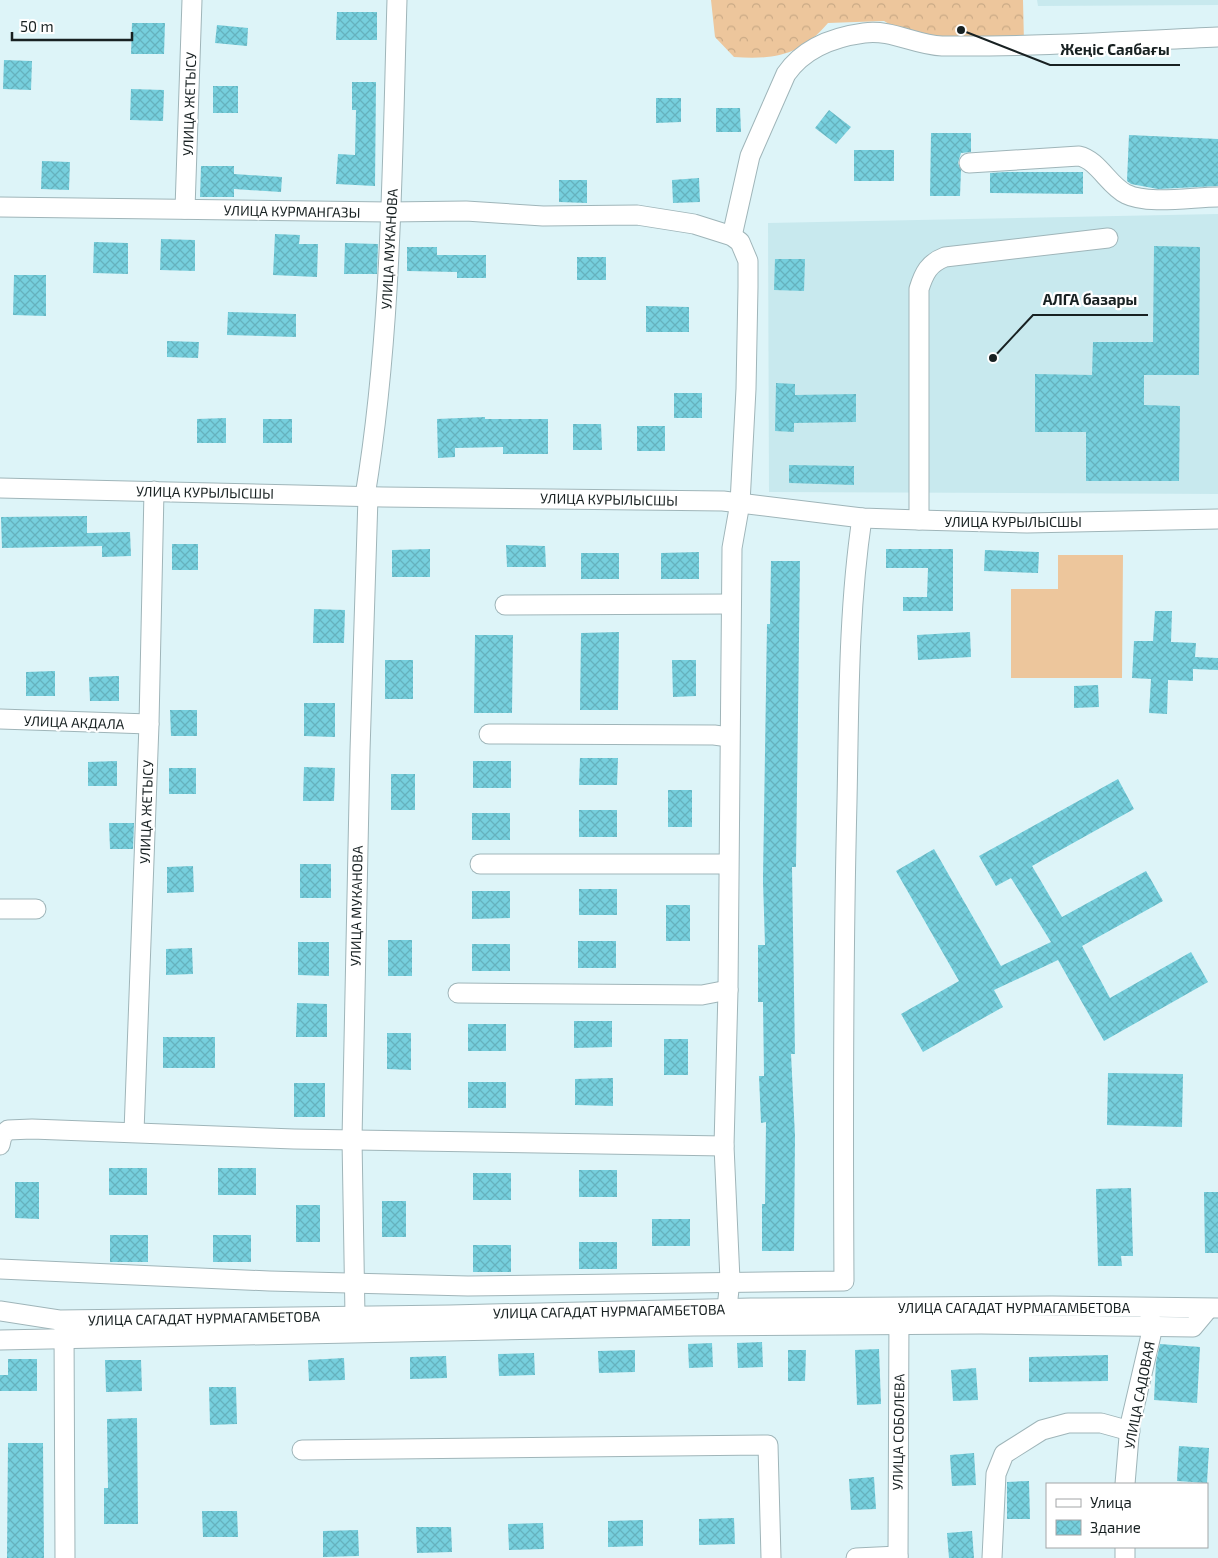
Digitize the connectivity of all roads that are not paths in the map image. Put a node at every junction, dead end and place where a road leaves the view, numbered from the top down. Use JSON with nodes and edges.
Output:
{"nodes":[{"id":1,"x":192,"y":0,"type":"edge"},
{"id":2,"x":397,"y":0,"type":"edge"},
{"id":3,"x":1218,"y":37,"type":"edge"},
{"id":4,"x":969,"y":162,"type":"dead end"},
{"id":5,"x":1218,"y":196,"type":"edge"},
{"id":6,"x":0,"y":207,"type":"edge"},
{"id":7,"x":185,"y":209,"type":"junction"},
{"id":8,"x":389,"y":212,"type":"junction"},
{"id":9,"x":732,"y":236,"type":"junction"},
{"id":10,"x":1108,"y":238,"type":"dead end"},
{"id":11,"x":0,"y":488,"type":"edge"},
{"id":12,"x":154,"y":491,"type":"junction"},
{"id":13,"x":367,"y":496,"type":"junction"},
{"id":14,"x":740,"y":503,"type":"junction"},
{"id":15,"x":862,"y":518,"type":"junction"},
{"id":16,"x":1218,"y":519,"type":"edge"},
{"id":17,"x":919,"y":520,"type":"junction"},
{"id":18,"x":731,"y":604,"type":"junction"},
{"id":19,"x":505,"y":605,"type":"dead end"},
{"id":20,"x":0,"y":719,"type":"edge"},
{"id":21,"x":149,"y":724,"type":"junction"},
{"id":22,"x":489,"y":734,"type":"dead end"},
{"id":23,"x":729,"y":737,"type":"junction"},
{"id":24,"x":480,"y":864,"type":"dead end"},
{"id":25,"x":728,"y":864,"type":"junction"},
{"id":26,"x":0,"y":909,"type":"edge"},
{"id":27,"x":36,"y":909,"type":"dead end"},
{"id":28,"x":728,"y":990,"type":"junction"},
{"id":29,"x":458,"y":994,"type":"dead end"},
{"id":30,"x":134,"y":1132,"type":"junction"},
{"id":31,"x":352,"y":1139,"type":"junction"},
{"id":32,"x":0,"y":1145,"type":"edge"},
{"id":33,"x":724,"y":1146,"type":"junction"},
{"id":34,"x":0,"y":1270,"type":"edge"},
{"id":35,"x":730,"y":1280,"type":"junction"},
{"id":36,"x":354,"y":1282,"type":"junction"},
{"id":37,"x":1150,"y":1306,"type":"junction"},
{"id":38,"x":726,"y":1308,"type":"junction"},
{"id":39,"x":1213,"y":1309,"type":"edge"},
{"id":40,"x":0,"y":1311,"type":"edge"},
{"id":41,"x":355,"y":1316,"type":"junction"},
{"id":42,"x":899,"y":1316,"type":"junction"},
{"id":43,"x":64,"y":1320,"type":"junction"},
{"id":44,"x":1150,"y":1326,"type":"junction"},
{"id":45,"x":64,"y":1339,"type":"junction"},
{"id":46,"x":0,"y":1340,"type":"edge"},
{"id":47,"x":1130,"y":1431,"type":"junction"},
{"id":48,"x":302,"y":1450,"type":"dead end"},
{"id":49,"x":1125,"y":1483,"type":"edge"},
{"id":50,"x":898,"y":1557,"type":"edge"},
{"id":51,"x":66,"y":1558,"type":"edge"},
{"id":52,"x":771,"y":1558,"type":"edge"},
{"id":53,"x":856,"y":1558,"type":"edge"},
{"id":54,"x":992,"y":1558,"type":"edge"}],
"edges":[{"from":1,"to":7,"type":"street","name":"УЛИЦА ЖЕТЫСУ"},
{"from":2,"to":8,"type":"street","name":"УЛИЦА МУКАНОВА"},
{"from":3,"to":9,"type":"street"},
{"from":4,"to":5,"type":"street"},
{"from":6,"to":7,"type":"street","name":"УЛИЦА КУРМАНГАЗЫ"},
{"from":7,"to":8,"type":"street","name":"УЛИЦА КУРМАНГАЗЫ"},
{"from":8,"to":9,"type":"street","name":"УЛИЦА КУРМАНГАЗЫ"},
{"from":8,"to":13,"type":"street","name":"УЛИЦА МУКАНОВА"},
{"from":9,"to":14,"type":"street"},
{"from":10,"to":17,"type":"street"},
{"from":11,"to":12,"type":"street","name":"УЛИЦА КУРЫЛЫСШЫ"},
{"from":12,"to":13,"type":"street","name":"УЛИЦА КУРЫЛЫСШЫ"},
{"from":12,"to":21,"type":"street","name":"УЛИЦА ЖЕТЫСУ"},
{"from":13,"to":14,"type":"street","name":"УЛИЦА КУРЫЛЫСШЫ"},
{"from":13,"to":31,"type":"street","name":"УЛИЦА МУКАНОВА"},
{"from":14,"to":15,"type":"street","name":"УЛИЦА КУРЫЛЫСШЫ"},
{"from":14,"to":18,"type":"street"},
{"from":15,"to":17,"type":"street","name":"УЛИЦА КУРЫЛЫСШЫ"},
{"from":15,"to":35,"type":"street"},
{"from":16,"to":17,"type":"street","name":"УЛИЦА КУРЫЛЫСШЫ"},
{"from":18,"to":19,"type":"street"},
{"from":18,"to":23,"type":"street"},
{"from":20,"to":21,"type":"street","name":"УЛИЦА АКДАЛА"},
{"from":21,"to":30,"type":"street","name":"УЛИЦА ЖЕТЫСУ"},
{"from":22,"to":23,"type":"street"},
{"from":23,"to":25,"type":"street"},
{"from":24,"to":25,"type":"street"},
{"from":25,"to":28,"type":"street"},
{"from":26,"to":27,"type":"street"},
{"from":28,"to":29,"type":"street"},
{"from":28,"to":33,"type":"street"},
{"from":30,"to":31,"type":"street"},
{"from":30,"to":32,"type":"street"},
{"from":31,"to":33,"type":"street"},
{"from":31,"to":36,"type":"street","name":"УЛИЦА МУКАНОВА"},
{"from":33,"to":35,"type":"street"},
{"from":34,"to":36,"type":"street"},
{"from":35,"to":36,"type":"street"},
{"from":35,"to":38,"type":"street"},
{"from":36,"to":41,"type":"street","name":"УЛИЦА МУКАНОВА"},
{"from":37,"to":39,"type":"street","name":"УЛИЦА САГАДАТ НУРМАГАМБЕТОВА"},
{"from":37,"to":42,"type":"street","name":"УЛИЦА САГАДАТ НУРМАГАМБЕТОВА"},
{"from":37,"to":44,"type":"street","name":"УЛИЦА САДОВАЯ"},
{"from":38,"to":41,"type":"street","name":"УЛИЦА САГАДАТ НУРМАГАМБЕТОВА"},
{"from":38,"to":42,"type":"street","name":"УЛИЦА САГАДАТ НУРМАГАМБЕТОВА"},
{"from":39,"to":44,"type":"street"},
{"from":40,"to":43,"type":"street","name":"УЛИЦА САГАДАТ НУРМАГАМБЕТОВА"},
{"from":41,"to":43,"type":"street","name":"УЛИЦА САГАДАТ НУРМАГАМБЕТОВА"},
{"from":42,"to":44,"type":"street"},
{"from":42,"to":45,"type":"street"},
{"from":42,"to":50,"type":"street","name":"УЛИЦА СОБОЛЕВА"},
{"from":43,"to":45,"type":"street"},
{"from":44,"to":47,"type":"street","name":"УЛИЦА САДОВАЯ"},
{"from":45,"to":46,"type":"street"},
{"from":45,"to":51,"type":"street"},
{"from":47,"to":49,"type":"street","name":"УЛИЦА САДОВАЯ"},
{"from":47,"to":54,"type":"street"},
{"from":48,"to":52,"type":"street"},
{"from":50,"to":53,"type":"street"}]}
